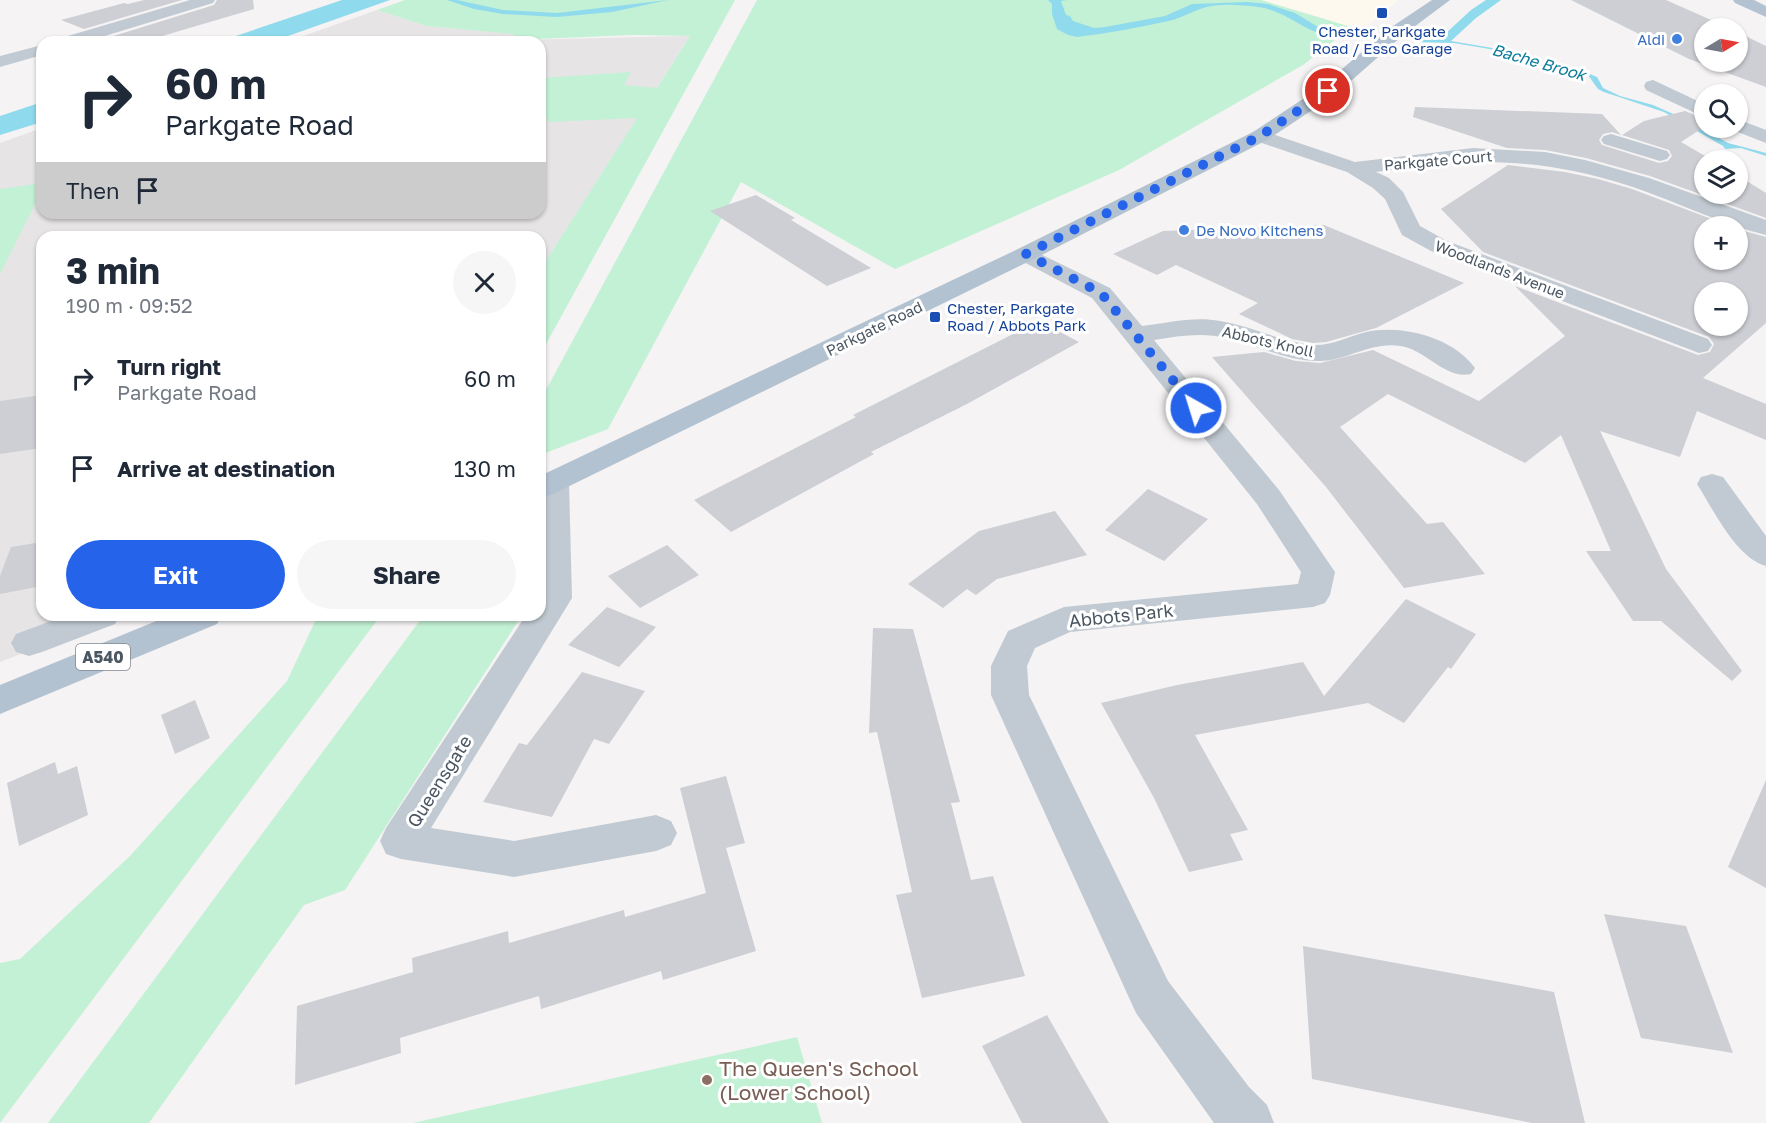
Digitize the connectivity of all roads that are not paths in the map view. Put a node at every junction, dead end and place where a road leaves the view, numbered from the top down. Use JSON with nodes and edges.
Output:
{"nodes":[{"id":1,"x":207,"y":0,"type":"edge"},
{"id":2,"x":1442,"y":0,"type":"edge"},
{"id":3,"x":1741,"y":0,"type":"edge"},
{"id":4,"x":1766,"y":12,"type":"edge"},
{"id":5,"x":87,"y":36,"type":"edge"},
{"id":6,"x":36,"y":52,"type":"edge"},
{"id":7,"x":0,"y":62,"type":"edge"},
{"id":8,"x":1653,"y":86,"type":"dead end"},
{"id":9,"x":1694,"y":106,"type":"edge"},
{"id":10,"x":1748,"y":130,"type":"edge"},
{"id":11,"x":1260,"y":136,"type":"junction"},
{"id":12,"x":1766,"y":137,"type":"edge"},
{"id":13,"x":1611,"y":140,"type":"dead end"},
{"id":14,"x":1638,"y":148,"type":"junction"},
{"id":15,"x":1660,"y":155,"type":"dead end"},
{"id":16,"x":1354,"y":168,"type":"junction"},
{"id":17,"x":1593,"y":170,"type":"junction"},
{"id":18,"x":1750,"y":226,"type":"edge"},
{"id":19,"x":1026,"y":254,"type":"junction"},
{"id":20,"x":1136,"y":335,"type":"junction"},
{"id":21,"x":1699,"y":345,"type":"dead end"},
{"id":22,"x":1461,"y":368,"type":"dead end"},
{"id":23,"x":1712,"y":484,"type":"dead end"},
{"id":24,"x":547,"y":486,"type":"edge"},
{"id":25,"x":1766,"y":555,"type":"edge"},
{"id":26,"x":546,"y":612,"type":"edge"},
{"id":27,"x":87,"y":621,"type":"edge"},
{"id":28,"x":191,"y":621,"type":"edge"},
{"id":29,"x":540,"y":621,"type":"edge"},
{"id":30,"x":29,"y":643,"type":"dead end"},
{"id":31,"x":0,"y":700,"type":"edge"},
{"id":32,"x":656,"y":833,"type":"dead end"},
{"id":33,"x":1249,"y":1123,"type":"edge"}],
"edges":[{"from":1,"to":5,"type":"street"},
{"from":2,"to":11,"type":"main road","name":"Parkgate Road"},
{"from":3,"to":4,"type":"main road"},
{"from":6,"to":7,"type":"street"},
{"from":8,"to":9,"type":"street"},
{"from":10,"to":12,"type":"street"},
{"from":11,"to":16,"type":"street","name":"Woodlands Avenue"},
{"from":11,"to":19,"type":"main road","name":"Parkgate Road"},
{"from":13,"to":14,"type":"street"},
{"from":14,"to":15,"type":"street"},
{"from":14,"to":17,"type":"street"},
{"from":16,"to":17,"type":"street","name":"Parkgate Court"},
{"from":16,"to":21,"type":"street","name":"Woodlands Avenue"},
{"from":17,"to":18,"type":"street","name":"Parkgate Court"},
{"from":19,"to":20,"type":"street","name":"Abbots Park"},
{"from":19,"to":24,"type":"main road","name":"Parkgate Road"},
{"from":20,"to":22,"type":"street","name":"Abbots Knoll"},
{"from":20,"to":33,"type":"street","name":"Abbots Park"},
{"from":23,"to":25,"type":"street"},
{"from":24,"to":26,"type":"street","name":"Queensgate"},
{"from":27,"to":30,"type":"street"},
{"from":28,"to":31,"type":"main road","number":"A540"},
{"from":29,"to":32,"type":"street","name":"Queensgate"}]}
